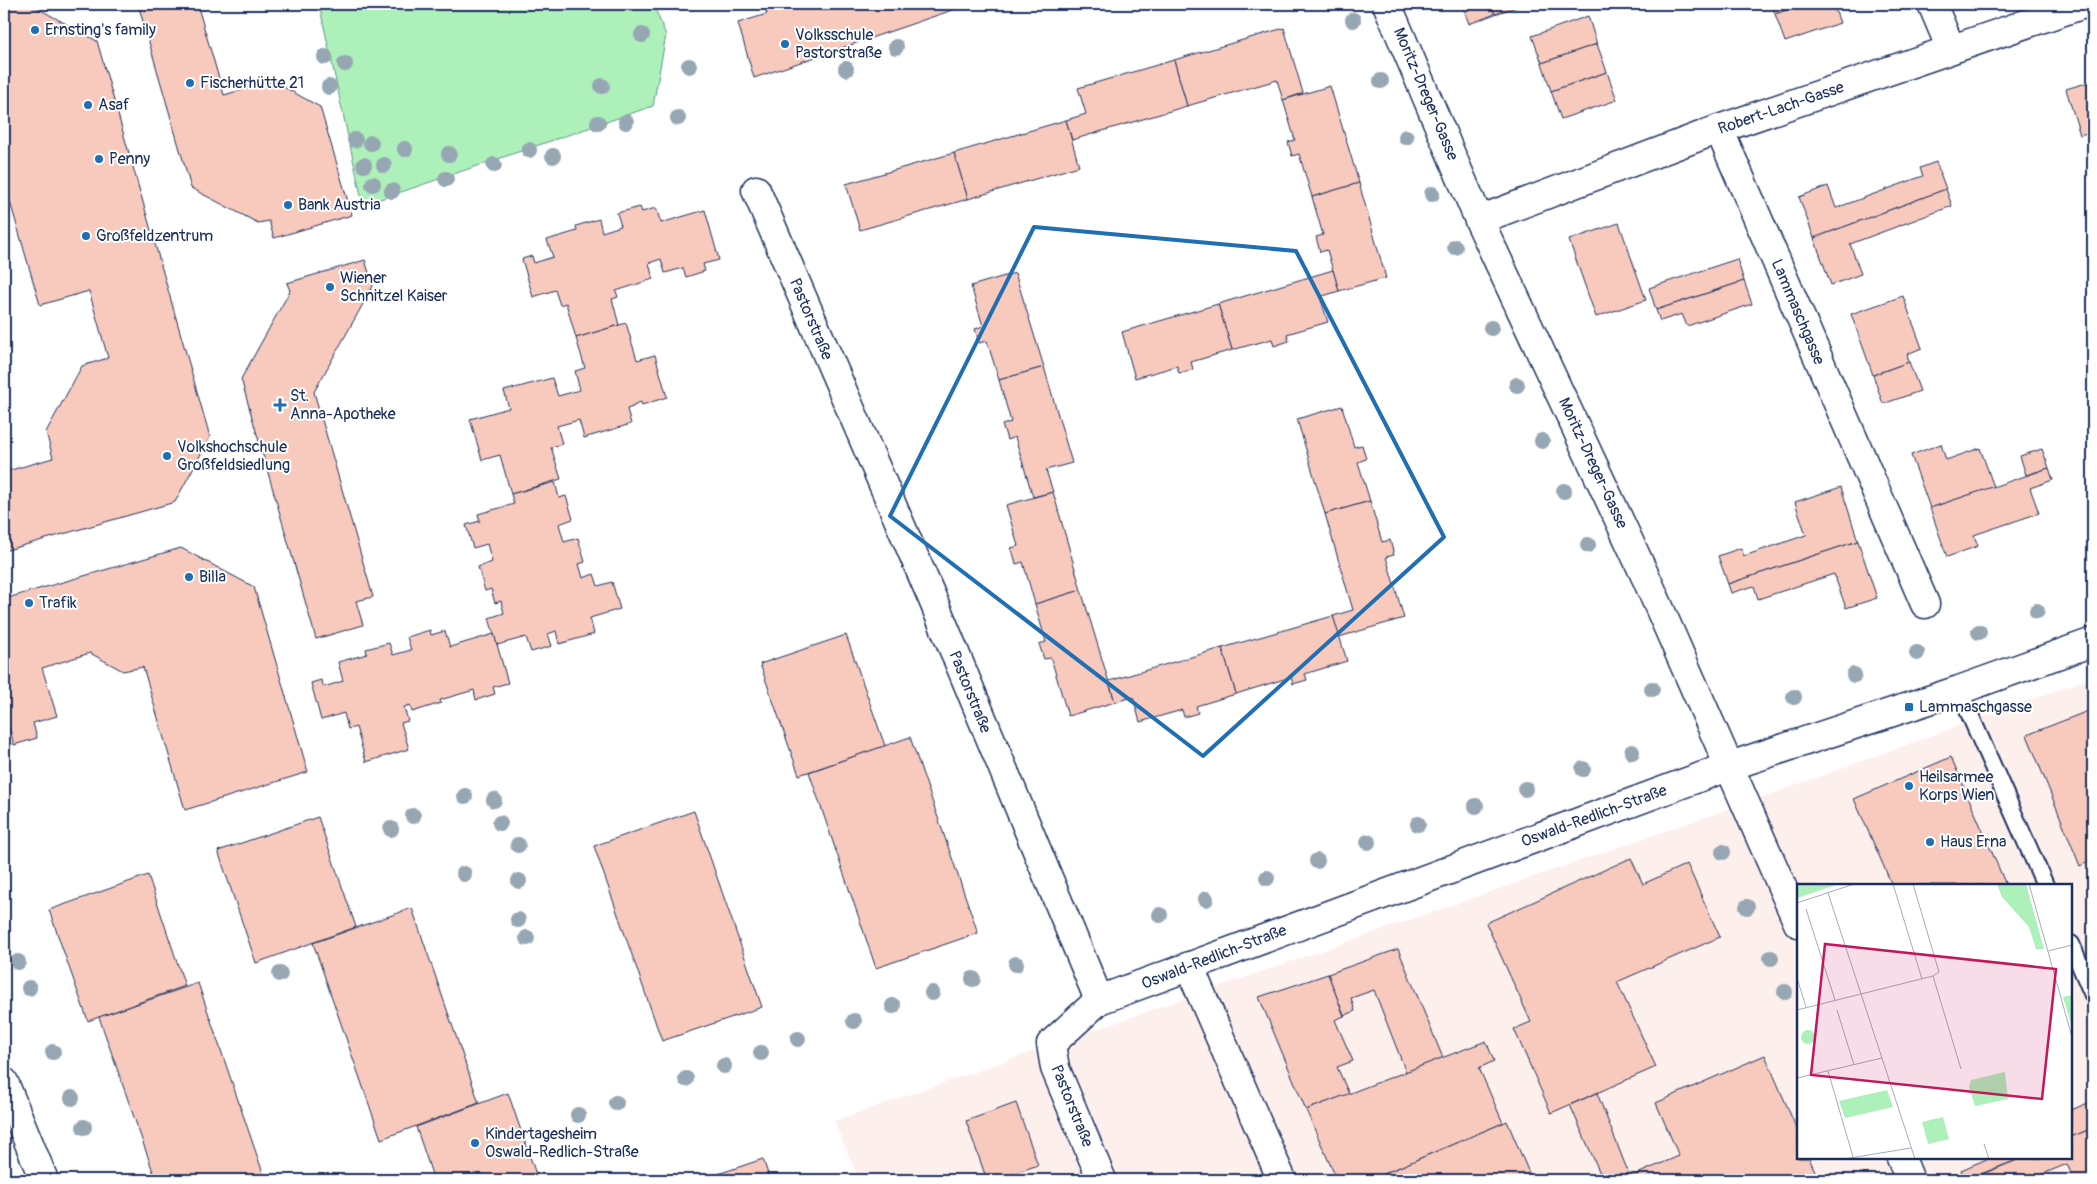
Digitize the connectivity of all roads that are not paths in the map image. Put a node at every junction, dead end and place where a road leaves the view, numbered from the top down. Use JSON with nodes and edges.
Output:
{"nodes":[{"id":1,"x":1386,"y":4,"type":"edge"},
{"id":2,"x":1932,"y":4,"type":"edge"},
{"id":3,"x":2084,"y":4,"type":"edge"},
{"id":4,"x":1951,"y":49,"type":"junction"},
{"id":5,"x":1719,"y":129,"type":"junction"},
{"id":6,"x":756,"y":190,"type":"dead end"},
{"id":7,"x":1479,"y":220,"type":"junction"},
{"id":8,"x":1925,"y":604,"type":"dead end"},
{"id":9,"x":2093,"y":642,"type":"edge"},
{"id":10,"x":1960,"y":690,"type":"junction"},
{"id":11,"x":1730,"y":766,"type":"junction"},
{"id":12,"x":2045,"y":884,"type":"edge"},
{"id":13,"x":1797,"y":921,"type":"edge"},
{"id":14,"x":2072,"y":946,"type":"edge"},
{"id":15,"x":1189,"y":966,"type":"junction"},
{"id":16,"x":2093,"y":995,"type":"edge"},
{"id":17,"x":1099,"y":1000,"type":"junction"},
{"id":18,"x":4,"y":1082,"type":"edge"},
{"id":19,"x":1901,"y":1159,"type":"edge"},
{"id":20,"x":44,"y":1180,"type":"edge"},
{"id":21,"x":1102,"y":1180,"type":"edge"},
{"id":22,"x":1282,"y":1180,"type":"edge"},
{"id":23,"x":1910,"y":1180,"type":"edge"}],
"edges":[{"from":1,"to":7,"type":"street","name":"Moritz-Dreger-Gasse"},
{"from":2,"to":4,"type":"street"},
{"from":3,"to":4,"type":"street","name":"Robert-Lach-Gasse"},
{"from":4,"to":5,"type":"street","name":"Robert-Lach-Gasse"},
{"from":5,"to":7,"type":"street","name":"Robert-Lach-Gasse"},
{"from":5,"to":8,"type":"street","name":"Lammaschgasse"},
{"from":6,"to":17,"type":"street","name":"Pastorstraße"},
{"from":7,"to":11,"type":"street","name":"Moritz-Dreger-Gasse"},
{"from":9,"to":10,"type":"street","name":"Oswald-Redlich-Straße"},
{"from":10,"to":11,"type":"street","name":"Oswald-Redlich-Straße"},
{"from":10,"to":12,"type":"lane"},
{"from":11,"to":13,"type":"street","name":"Moritz-Dreger-Gasse"},
{"from":11,"to":15,"type":"street","name":"Oswald-Redlich-Straße"},
{"from":14,"to":16,"type":"lane"},
{"from":15,"to":17,"type":"street","name":"Oswald-Redlich-Straße"},
{"from":15,"to":22,"type":"street"},
{"from":17,"to":21,"type":"street","name":"Pastorstraße"},
{"from":18,"to":20,"type":"street"},
{"from":19,"to":23,"type":"street"}]}
